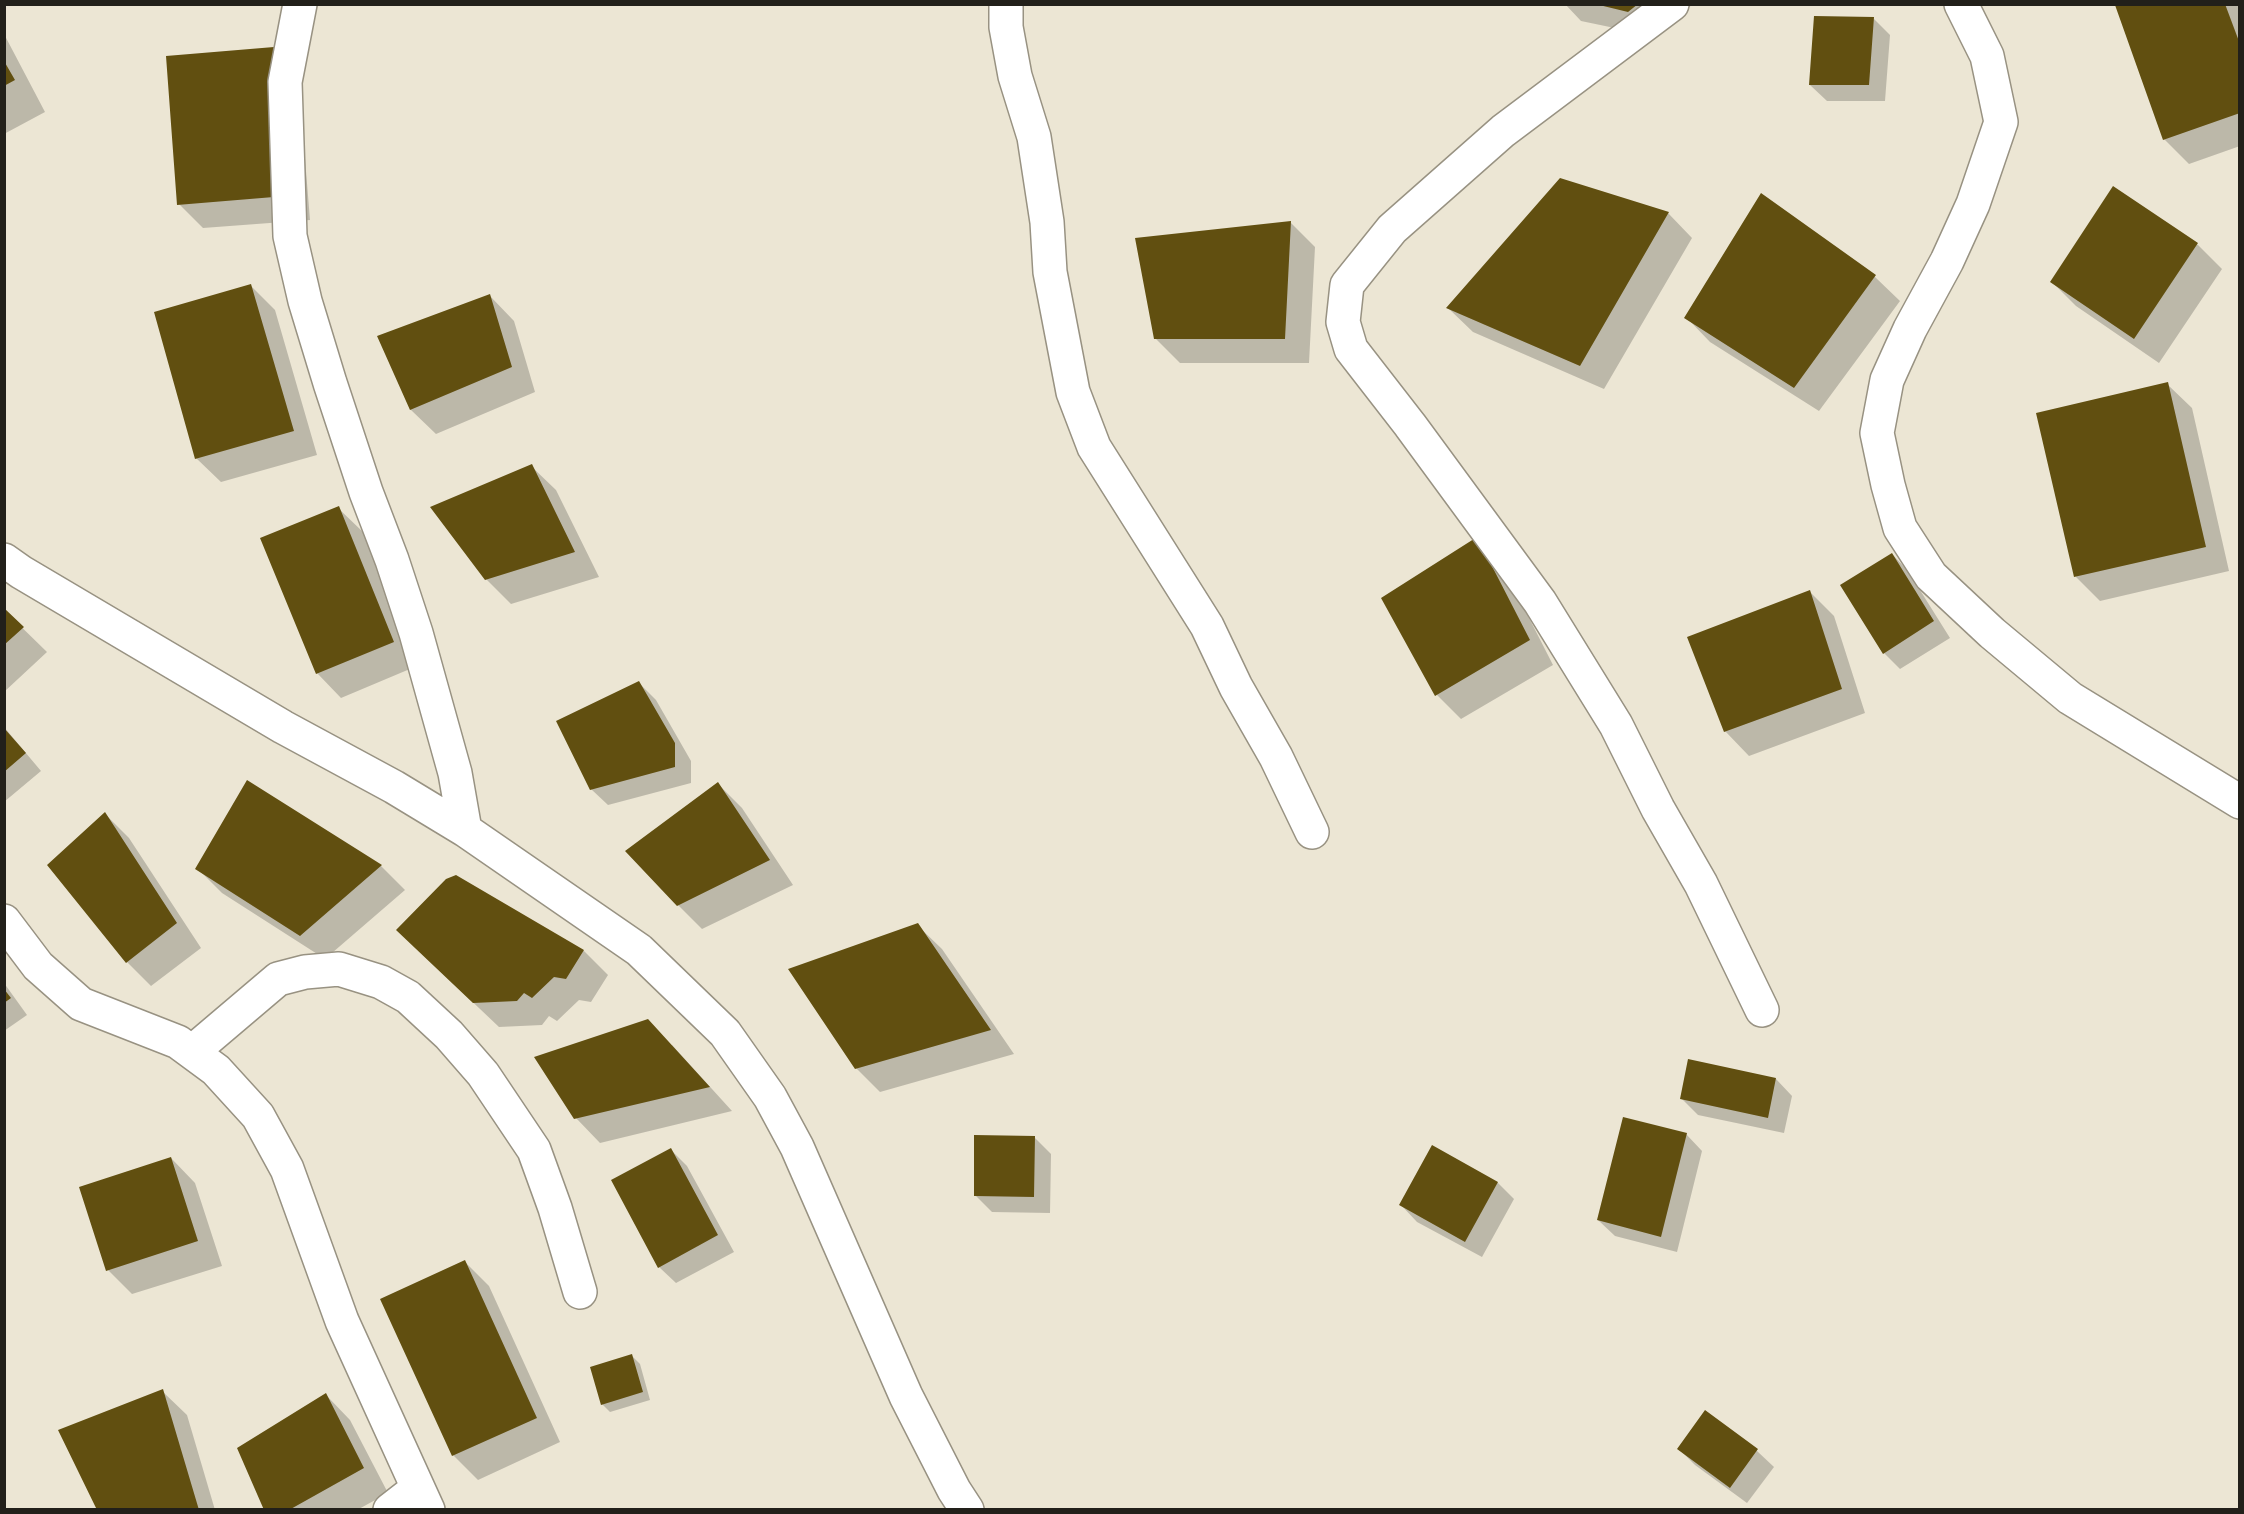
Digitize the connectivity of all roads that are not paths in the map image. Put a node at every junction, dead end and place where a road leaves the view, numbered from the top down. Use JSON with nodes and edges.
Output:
{"nodes":[{"id":1,"x":300,"y":4,"type":"edge"},
{"id":2,"x":1006,"y":4,"type":"edge"},
{"id":3,"x":1672,"y":4,"type":"edge"},
{"id":4,"x":1962,"y":4,"type":"edge"},
{"id":5,"x":4,"y":560,"type":"edge"},
{"id":6,"x":2240,"y":802,"type":"edge"},
{"id":7,"x":465,"y":830,"type":"junction"},
{"id":8,"x":1312,"y":832,"type":"dead end"},
{"id":9,"x":4,"y":921,"type":"edge"},
{"id":10,"x":1762,"y":1010,"type":"dead end"},
{"id":11,"x":192,"y":1052,"type":"junction"},
{"id":12,"x":580,"y":1292,"type":"dead end"},
{"id":13,"x":423,"y":1499,"type":"edge"},
{"id":14,"x":390,"y":1509,"type":"edge"},
{"id":15,"x":967,"y":1509,"type":"edge"}],
"edges":[{"from":1,"to":7,"type":"street"},
{"from":2,"to":8,"type":"street"},
{"from":3,"to":10,"type":"street"},
{"from":4,"to":6,"type":"street"},
{"from":5,"to":7,"type":"street"},
{"from":7,"to":15,"type":"street"},
{"from":9,"to":11,"type":"street"},
{"from":11,"to":12,"type":"street"},
{"from":11,"to":13,"type":"street"},
{"from":13,"to":14,"type":"street"}]}
